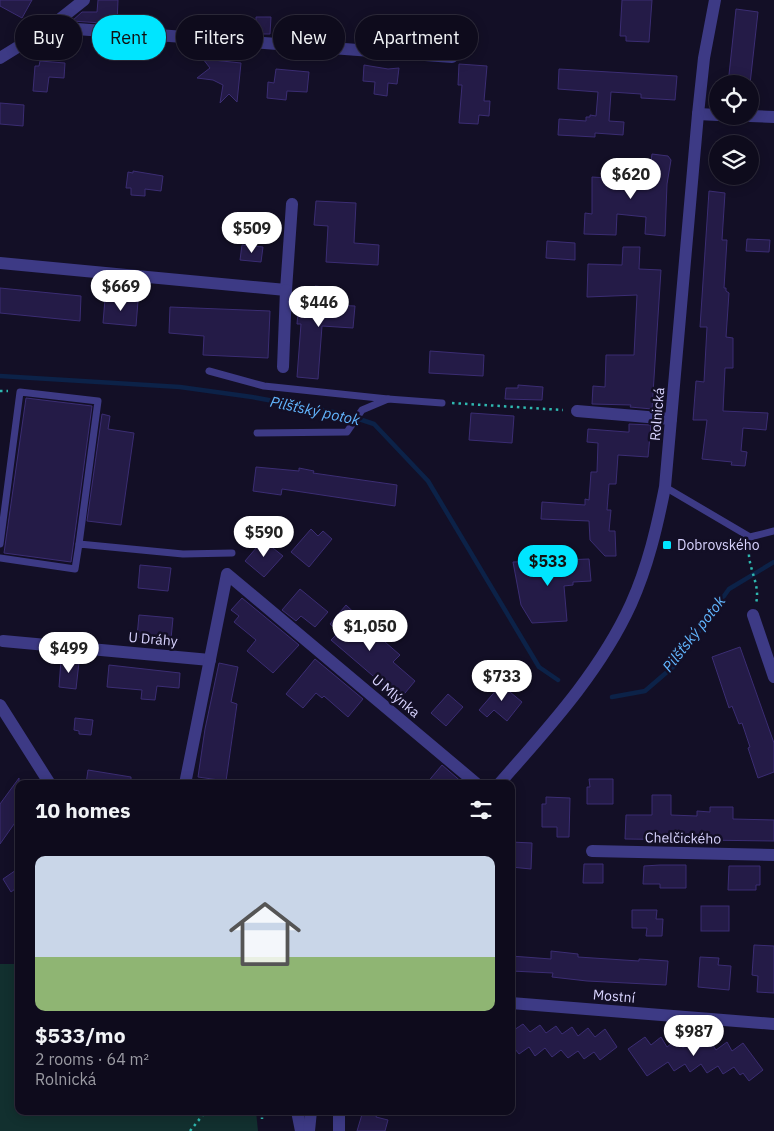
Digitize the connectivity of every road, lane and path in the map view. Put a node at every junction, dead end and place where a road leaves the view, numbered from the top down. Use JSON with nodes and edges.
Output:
{"nodes":[{"id":1,"x":84,"y":0,"type":"edge"},
{"id":2,"x":715,"y":0,"type":"edge"},
{"id":3,"x":65,"y":15,"type":"edge"},
{"id":4,"x":82,"y":29,"type":"edge"},
{"id":5,"x":15,"y":49,"type":"edge"},
{"id":6,"x":355,"y":50,"type":"edge"},
{"id":7,"x":0,"y":58,"type":"edge"},
{"id":8,"x":698,"y":114,"type":"junction"},
{"id":9,"x":709,"y":114,"type":"edge"},
{"id":10,"x":759,"y":116,"type":"edge"},
{"id":11,"x":774,"y":117,"type":"edge"},
{"id":12,"x":292,"y":204,"type":"dead end"},
{"id":13,"x":0,"y":262,"type":"edge"},
{"id":14,"x":286,"y":290,"type":"junction"},
{"id":15,"x":283,"y":367,"type":"dead end"},
{"id":16,"x":209,"y":371,"type":"dead end"},
{"id":17,"x":388,"y":398,"type":"junction"},
{"id":18,"x":442,"y":403,"type":"joint"},
{"id":19,"x":577,"y":411,"type":"joint"},
{"id":20,"x":671,"y":419,"type":"junction"},
{"id":21,"x":257,"y":433,"type":"dead end"},
{"id":22,"x":665,"y":487,"type":"junction"},
{"id":23,"x":774,"y":531,"type":"edge"},
{"id":24,"x":0,"y":544,"type":"edge"},
{"id":25,"x":79,"y":544,"type":"junction"},
{"id":26,"x":232,"y":553,"type":"dead end"},
{"id":27,"x":748,"y":555,"type":"dead end"},
{"id":28,"x":0,"y":558,"type":"edge"},
{"id":29,"x":758,"y":595,"type":"dead end"},
{"id":30,"x":753,"y":615,"type":"dead end"},
{"id":31,"x":3,"y":640,"type":"dead end"},
{"id":32,"x":210,"y":660,"type":"junction"},
{"id":33,"x":774,"y":677,"type":"edge"},
{"id":34,"x":0,"y":706,"type":"edge"},
{"id":35,"x":47,"y":780,"type":"edge"},
{"id":36,"x":187,"y":780,"type":"edge"},
{"id":37,"x":472,"y":780,"type":"edge"},
{"id":38,"x":502,"y":780,"type":"edge"},
{"id":39,"x":592,"y":851,"type":"dead end"},
{"id":40,"x":774,"y":855,"type":"edge"},
{"id":41,"x":515,"y":1003,"type":"edge"},
{"id":42,"x":774,"y":1024,"type":"edge"},
{"id":43,"x":203,"y":1115,"type":"edge"},
{"id":44,"x":262,"y":1115,"type":"edge"},
{"id":45,"x":298,"y":1115,"type":"edge"},
{"id":46,"x":311,"y":1115,"type":"edge"},
{"id":47,"x":340,"y":1115,"type":"edge"},
{"id":48,"x":262,"y":1119,"type":"dead end"},
{"id":49,"x":190,"y":1131,"type":"edge"},
{"id":50,"x":301,"y":1131,"type":"edge"},
{"id":51,"x":309,"y":1131,"type":"edge"},
{"id":52,"x":338,"y":1131,"type":"edge"}],
"edges":[{"from":1,"to":3,"type":"street"},
{"from":2,"to":8,"type":"street","name":"Rolnická"},
{"from":4,"to":6,"type":"street"},
{"from":5,"to":7,"type":"street"},
{"from":8,"to":9,"type":"street"},
{"from":8,"to":20,"type":"street","name":"Rolnická"},
{"from":10,"to":11,"type":"street"},
{"from":12,"to":14,"type":"street"},
{"from":13,"to":14,"type":"street"},
{"from":14,"to":15,"type":"street"},
{"from":16,"to":17,"type":"lane"},
{"from":17,"to":18,"type":"lane"},
{"from":17,"to":21,"type":"lane"},
{"from":18,"to":19,"type":"path"},
{"from":19,"to":20,"type":"street"},
{"from":20,"to":22,"type":"street","name":"Rolnická"},
{"from":22,"to":23,"type":"lane"},
{"from":22,"to":38,"type":"street","name":"Rolnická"},
{"from":24,"to":25,"type":"lane"},
{"from":25,"to":26,"type":"lane"},
{"from":25,"to":28,"type":"lane"},
{"from":27,"to":29,"type":"path"},
{"from":30,"to":33,"type":"street"},
{"from":31,"to":32,"type":"street","name":"U Dráhy"},
{"from":32,"to":36,"type":"street"},
{"from":32,"to":37,"type":"street","name":"U Mlýnka"},
{"from":34,"to":35,"type":"street"},
{"from":39,"to":40,"type":"street","name":"Chelčického"},
{"from":41,"to":42,"type":"street","name":"Mostní"},
{"from":43,"to":49,"type":"path"},
{"from":44,"to":48,"type":"path"},
{"from":45,"to":50,"type":"street"},
{"from":46,"to":51,"type":"street"},
{"from":47,"to":52,"type":"street"}]}
